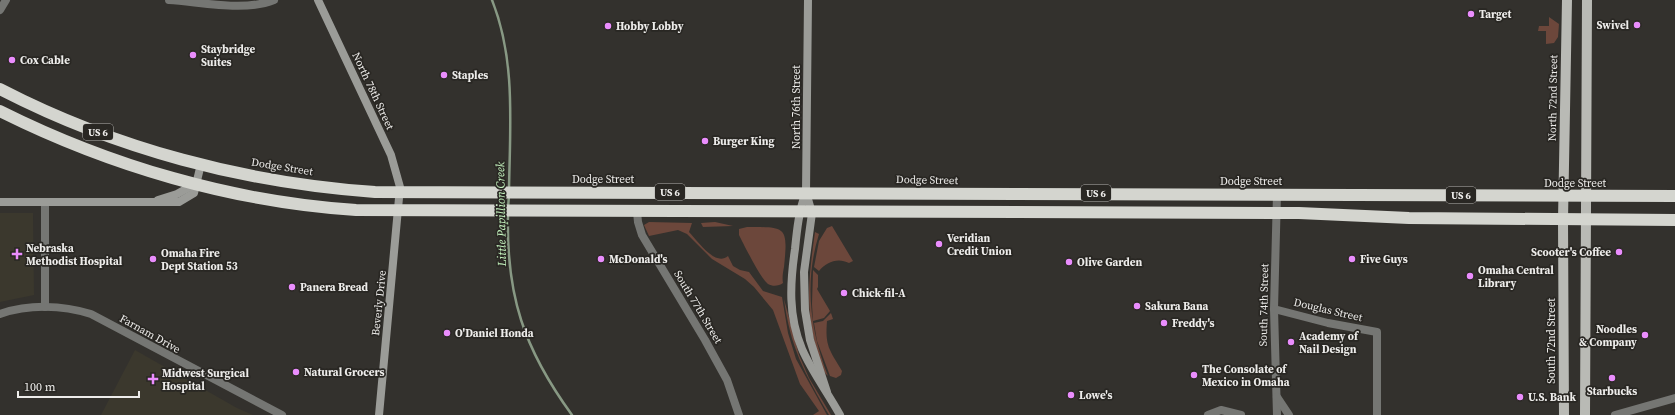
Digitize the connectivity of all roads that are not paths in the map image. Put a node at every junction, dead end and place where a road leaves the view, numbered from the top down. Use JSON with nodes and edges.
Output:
{"nodes":[{"id":1,"x":6,"y":0,"type":"edge"},
{"id":2,"x":169,"y":0,"type":"edge"},
{"id":3,"x":274,"y":0,"type":"edge"},
{"id":4,"x":318,"y":0,"type":"edge"},
{"id":5,"x":808,"y":0,"type":"edge"},
{"id":6,"x":1567,"y":0,"type":"edge"},
{"id":7,"x":1587,"y":0,"type":"edge"},
{"id":8,"x":0,"y":10,"type":"edge"},
{"id":9,"x":0,"y":89,"type":"edge"},
{"id":10,"x":0,"y":111,"type":"edge"},
{"id":11,"x":201,"y":164,"type":"junction"},
{"id":12,"x":196,"y":184,"type":"junction"},
{"id":13,"x":806,"y":192,"type":"junction"},
{"id":14,"x":401,"y":193,"type":"junction"},
{"id":15,"x":1277,"y":194,"type":"junction"},
{"id":16,"x":1563,"y":196,"type":"junction"},
{"id":17,"x":1587,"y":196,"type":"junction"},
{"id":18,"x":1675,"y":196,"type":"edge"},
{"id":19,"x":0,"y":202,"type":"edge"},
{"id":20,"x":45,"y":202,"type":"junction"},
{"id":21,"x":399,"y":212,"type":"junction"},
{"id":22,"x":637,"y":212,"type":"junction"},
{"id":23,"x":806,"y":212,"type":"junction"},
{"id":24,"x":1276,"y":213,"type":"junction"},
{"id":25,"x":1563,"y":220,"type":"junction"},
{"id":26,"x":1587,"y":220,"type":"junction"},
{"id":27,"x":1675,"y":220,"type":"edge"},
{"id":28,"x":45,"y":307,"type":"junction"},
{"id":29,"x":1274,"y":309,"type":"junction"},
{"id":30,"x":0,"y":314,"type":"edge"},
{"id":31,"x":827,"y":392,"type":"junction"},
{"id":32,"x":1277,"y":396,"type":"junction"},
{"id":33,"x":1675,"y":398,"type":"edge"},
{"id":34,"x":282,"y":415,"type":"edge"},
{"id":35,"x":379,"y":415,"type":"edge"},
{"id":36,"x":739,"y":415,"type":"edge"},
{"id":37,"x":840,"y":415,"type":"edge"},
{"id":38,"x":1208,"y":415,"type":"edge"},
{"id":39,"x":1241,"y":415,"type":"edge"},
{"id":40,"x":1277,"y":415,"type":"edge"},
{"id":41,"x":1288,"y":415,"type":"edge"},
{"id":42,"x":1377,"y":415,"type":"edge"},
{"id":43,"x":1564,"y":415,"type":"edge"},
{"id":44,"x":1585,"y":415,"type":"edge"},
{"id":45,"x":1616,"y":415,"type":"edge"}],
"edges":[{"from":1,"to":8,"type":"street"},
{"from":2,"to":3,"type":"street"},
{"from":4,"to":14,"type":"main road","name":"North 78th Street"},
{"from":5,"to":13,"type":"main road","name":"North 76th Street"},
{"from":6,"to":16,"type":"main road","name":"North 72nd Street"},
{"from":7,"to":17,"type":"main road"},
{"from":9,"to":11,"type":"highway","number":"US 6"},
{"from":10,"to":12,"type":"highway","number":"US 6"},
{"from":11,"to":12,"type":"main road"},
{"from":11,"to":14,"type":"highway","name":"Dodge Street","number":"US 6"},
{"from":12,"to":20,"type":"main road"},
{"from":12,"to":21,"type":"highway","number":"US 6"},
{"from":13,"to":14,"type":"highway","name":"Dodge Street","number":"US 6"},
{"from":13,"to":15,"type":"highway","name":"Dodge Street","number":"US 6"},
{"from":13,"to":23,"type":"main road","name":"North 76th Street"},
{"from":13,"to":23,"type":"main road"},
{"from":14,"to":21,"type":"main road","name":"Beverly Drive"},
{"from":15,"to":16,"type":"highway","name":"Dodge Street","number":"US 6"},
{"from":15,"to":24,"type":"street","name":"South 74th Street"},
{"from":16,"to":17,"type":"highway","name":"Dodge Street","number":"US 6"},
{"from":16,"to":25,"type":"main road","name":"North 72nd Street"},
{"from":17,"to":18,"type":"highway","name":"Dodge Street","number":"US 6"},
{"from":17,"to":26,"type":"main road"},
{"from":19,"to":20,"type":"main road"},
{"from":20,"to":28,"type":"street"},
{"from":21,"to":22,"type":"highway","number":"US 6"},
{"from":21,"to":35,"type":"main road","name":"Beverly Drive"},
{"from":22,"to":23,"type":"highway","number":"US 6"},
{"from":22,"to":36,"type":"street","name":"South 77th Street"},
{"from":23,"to":24,"type":"highway","number":"US 6"},
{"from":23,"to":31,"type":"main road"},
{"from":23,"to":31,"type":"main road"},
{"from":24,"to":25,"type":"highway","number":"US 6"},
{"from":24,"to":29,"type":"street","name":"South 74th Street"},
{"from":25,"to":26,"type":"highway","number":"US 6"},
{"from":25,"to":43,"type":"main road","name":"South 72nd Street"},
{"from":26,"to":27,"type":"highway","number":"US 6"},
{"from":26,"to":44,"type":"main road"},
{"from":28,"to":30,"type":"street","name":"Farnam Drive"},
{"from":28,"to":34,"type":"street","name":"Farnam Drive"},
{"from":29,"to":32,"type":"street","name":"South 74th Street"},
{"from":29,"to":42,"type":"street","name":"Douglas Street"},
{"from":31,"to":37,"type":"main road"},
{"from":32,"to":40,"type":"street","name":"South 74th Street"},
{"from":32,"to":41,"type":"street"},
{"from":33,"to":45,"type":"street"},
{"from":38,"to":39,"type":"street"}]}
